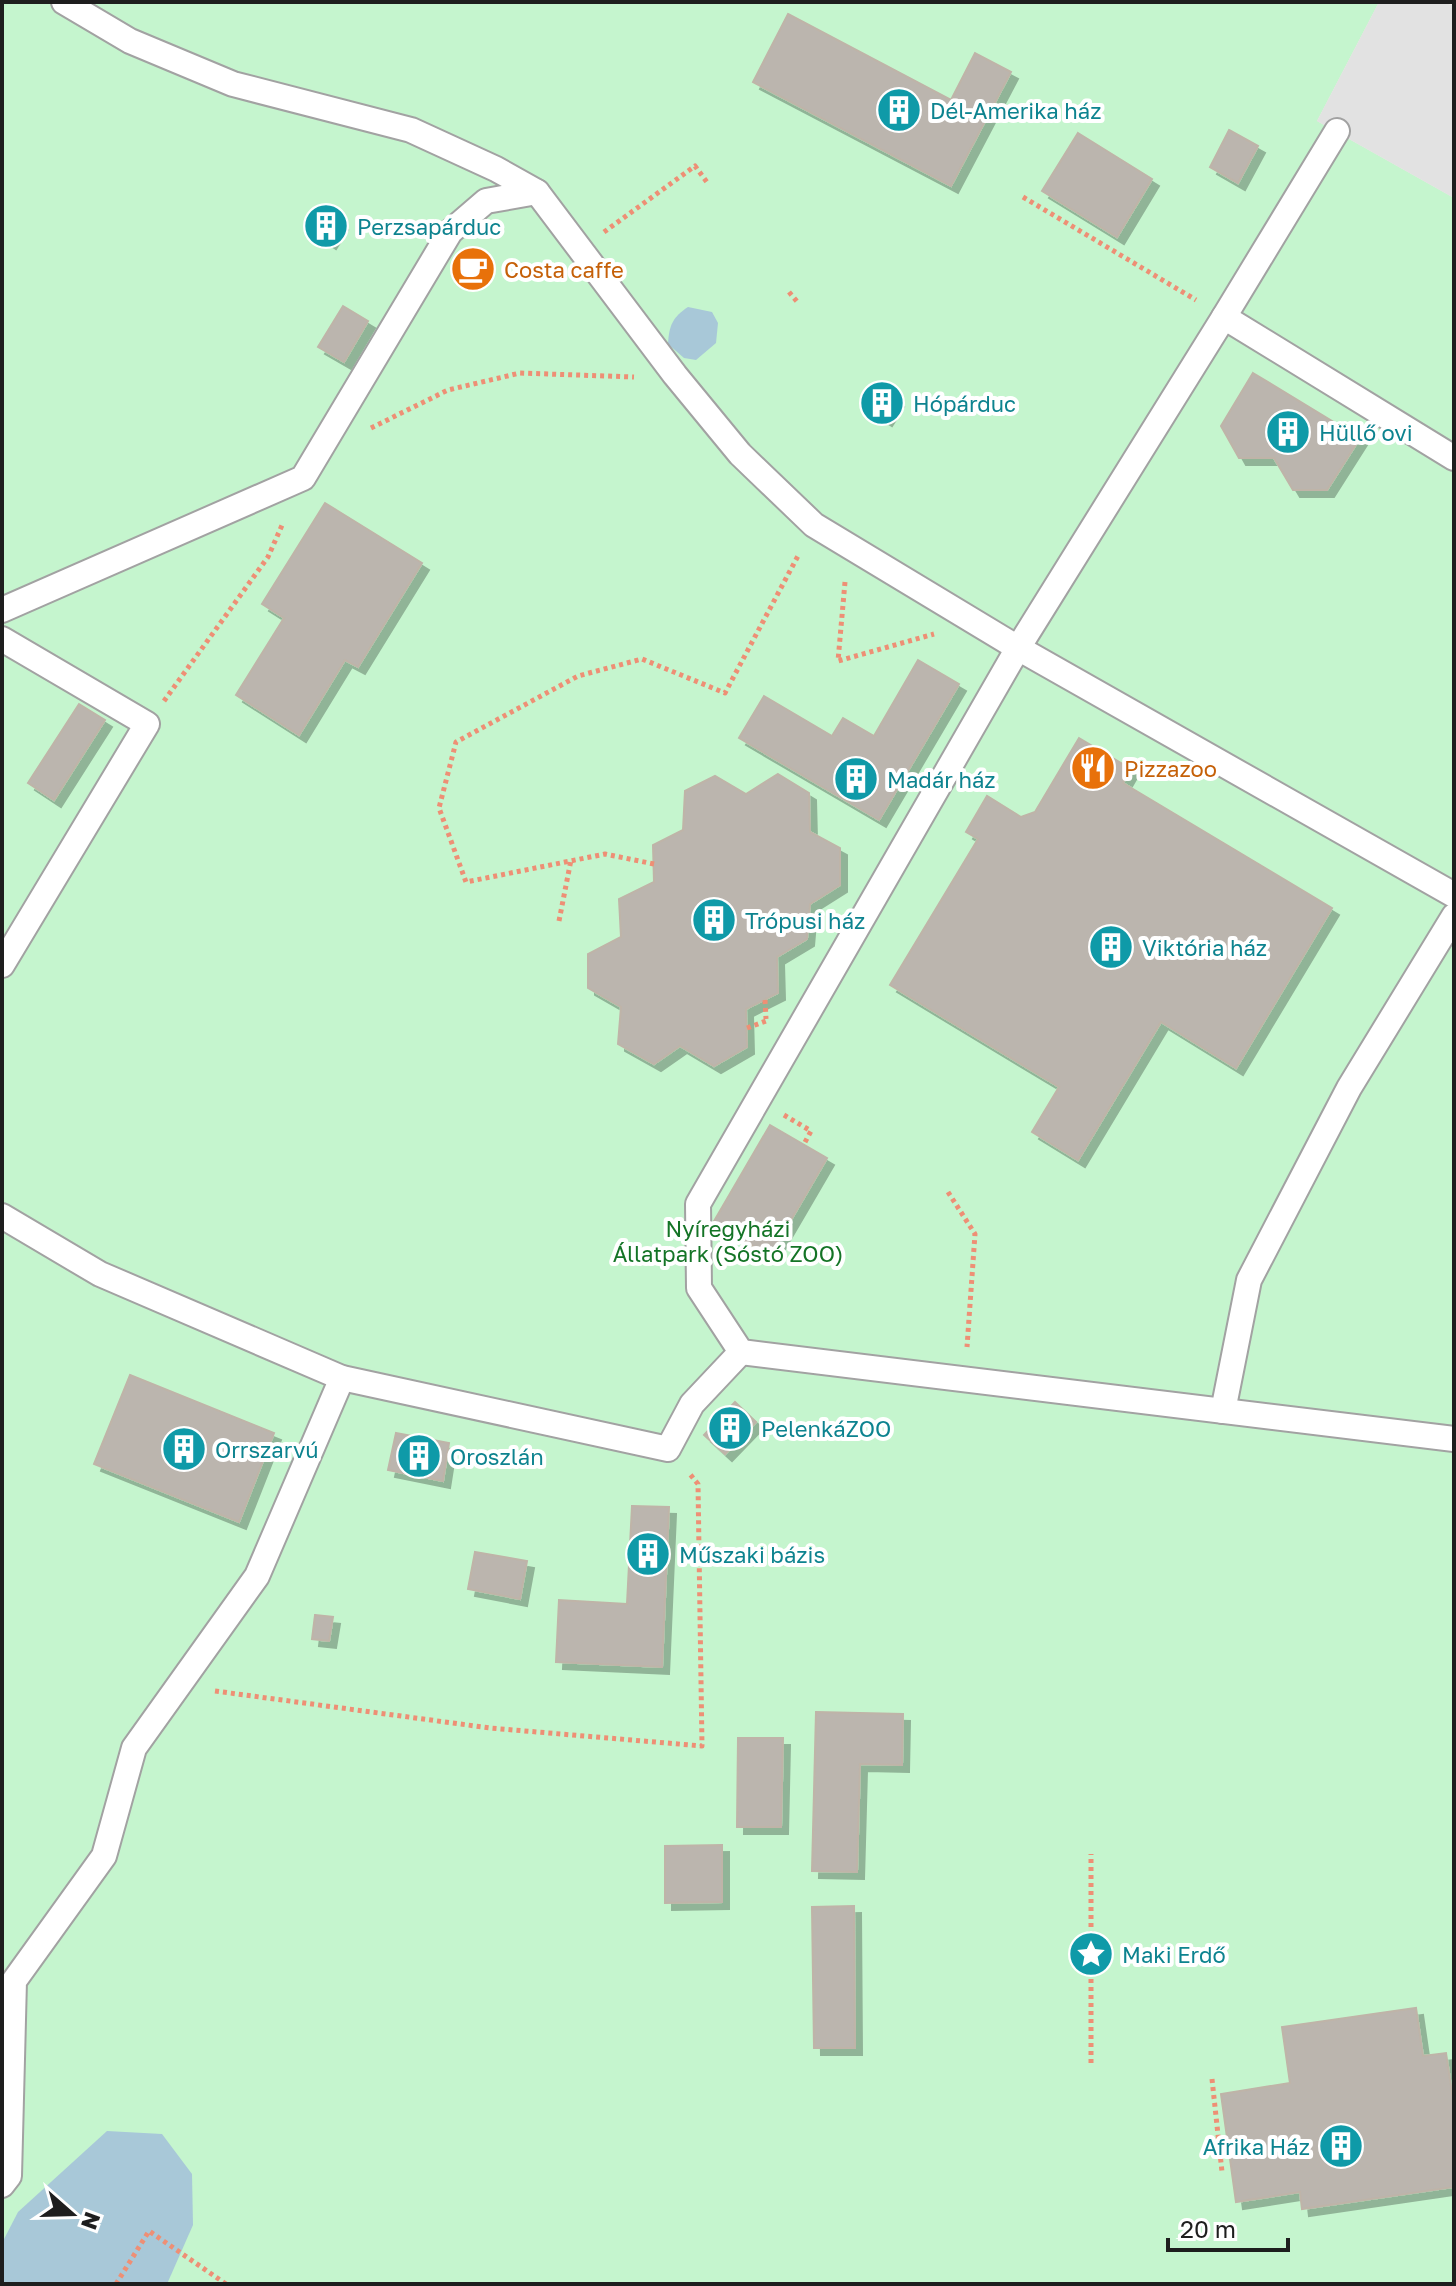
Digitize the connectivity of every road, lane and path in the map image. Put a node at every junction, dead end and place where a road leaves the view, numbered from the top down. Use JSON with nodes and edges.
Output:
{"nodes":[{"id":1,"x":64,"y":2,"type":"edge"},
{"id":2,"x":1337,"y":131,"type":"dead end"},
{"id":3,"x":709,"y":185,"type":"dead end"},
{"id":4,"x":537,"y":192,"type":"junction"},
{"id":5,"x":1023,"y":197,"type":"dead end"},
{"id":6,"x":581,"y":250,"type":"junction"},
{"id":7,"x":789,"y":292,"type":"dead end"},
{"id":8,"x":799,"y":304,"type":"dead end"},
{"id":9,"x":1224,"y":317,"type":"junction"},
{"id":10,"x":675,"y":375,"type":"junction"},
{"id":11,"x":361,"y":436,"type":"dead end"},
{"id":12,"x":1454,"y":458,"type":"edge"},
{"id":13,"x":303,"y":478,"type":"junction"},
{"id":14,"x":814,"y":525,"type":"junction"},
{"id":15,"x":848,"y":545,"type":"junction"},
{"id":16,"x":2,"y":610,"type":"edge"},
{"id":17,"x":975,"y":622,"type":"junction"},
{"id":18,"x":2,"y":639,"type":"edge"},
{"id":19,"x":1018,"y":648,"type":"junction"},
{"id":20,"x":147,"y":724,"type":"junction"},
{"id":21,"x":571,"y":860,"type":"junction"},
{"id":22,"x":654,"y":864,"type":"dead end"},
{"id":23,"x":1454,"y":895,"type":"edge"},
{"id":24,"x":1454,"y":916,"type":"edge"},
{"id":25,"x":559,"y":921,"type":"dead end"},
{"id":26,"x":2,"y":965,"type":"edge"},
{"id":27,"x":765,"y":1000,"type":"dead end"},
{"id":28,"x":766,"y":1021,"type":"dead end"},
{"id":29,"x":758,"y":1100,"type":"junction"},
{"id":30,"x":804,"y":1144,"type":"dead end"},
{"id":31,"x":948,"y":1192,"type":"dead end"},
{"id":32,"x":2,"y":1216,"type":"edge"},
{"id":33,"x":741,"y":1352,"type":"junction"},
{"id":34,"x":342,"y":1378,"type":"junction"},
{"id":35,"x":965,"y":1380,"type":"junction"},
{"id":36,"x":1223,"y":1411,"type":"junction"},
{"id":37,"x":1454,"y":1439,"type":"edge"},
{"id":38,"x":668,"y":1449,"type":"junction"},
{"id":39,"x":178,"y":1686,"type":"junction"},
{"id":40,"x":1091,"y":1854,"type":"dead end"},
{"id":41,"x":1091,"y":2063,"type":"dead end"},
{"id":42,"x":1212,"y":2079,"type":"dead end"},
{"id":43,"x":1222,"y":2172,"type":"dead end"},
{"id":44,"x":2,"y":2185,"type":"edge"},
{"id":45,"x":116,"y":2284,"type":"edge"},
{"id":46,"x":226,"y":2284,"type":"edge"}],
"edges":[{"from":1,"to":4,"type":"street"},
{"from":2,"to":9,"type":"street"},
{"from":3,"to":6,"type":"path"},
{"from":4,"to":6,"type":"street"},
{"from":4,"to":13,"type":"street"},
{"from":5,"to":9,"type":"path"},
{"from":6,"to":10,"type":"street"},
{"from":7,"to":8,"type":"path"},
{"from":9,"to":12,"type":"street"},
{"from":9,"to":19,"type":"street"},
{"from":10,"to":11,"type":"path"},
{"from":10,"to":14,"type":"street"},
{"from":13,"to":16,"type":"street"},
{"from":13,"to":20,"type":"path"},
{"from":14,"to":15,"type":"street"},
{"from":14,"to":21,"type":"path"},
{"from":15,"to":17,"type":"street"},
{"from":15,"to":17,"type":"path"},
{"from":17,"to":19,"type":"street"},
{"from":18,"to":20,"type":"street"},
{"from":19,"to":23,"type":"street"},
{"from":19,"to":29,"type":"street"},
{"from":20,"to":26,"type":"street"},
{"from":21,"to":22,"type":"path"},
{"from":21,"to":25,"type":"path"},
{"from":24,"to":36,"type":"street"},
{"from":27,"to":28,"type":"path"},
{"from":29,"to":30,"type":"path"},
{"from":29,"to":33,"type":"street"},
{"from":31,"to":35,"type":"path"},
{"from":32,"to":34,"type":"street"},
{"from":33,"to":35,"type":"street"},
{"from":33,"to":38,"type":"street"},
{"from":34,"to":38,"type":"street"},
{"from":34,"to":39,"type":"street"},
{"from":35,"to":36,"type":"street"},
{"from":36,"to":37,"type":"street"},
{"from":38,"to":39,"type":"path"},
{"from":39,"to":44,"type":"street"},
{"from":40,"to":41,"type":"path"},
{"from":42,"to":43,"type":"path"},
{"from":45,"to":46,"type":"path"}]}
